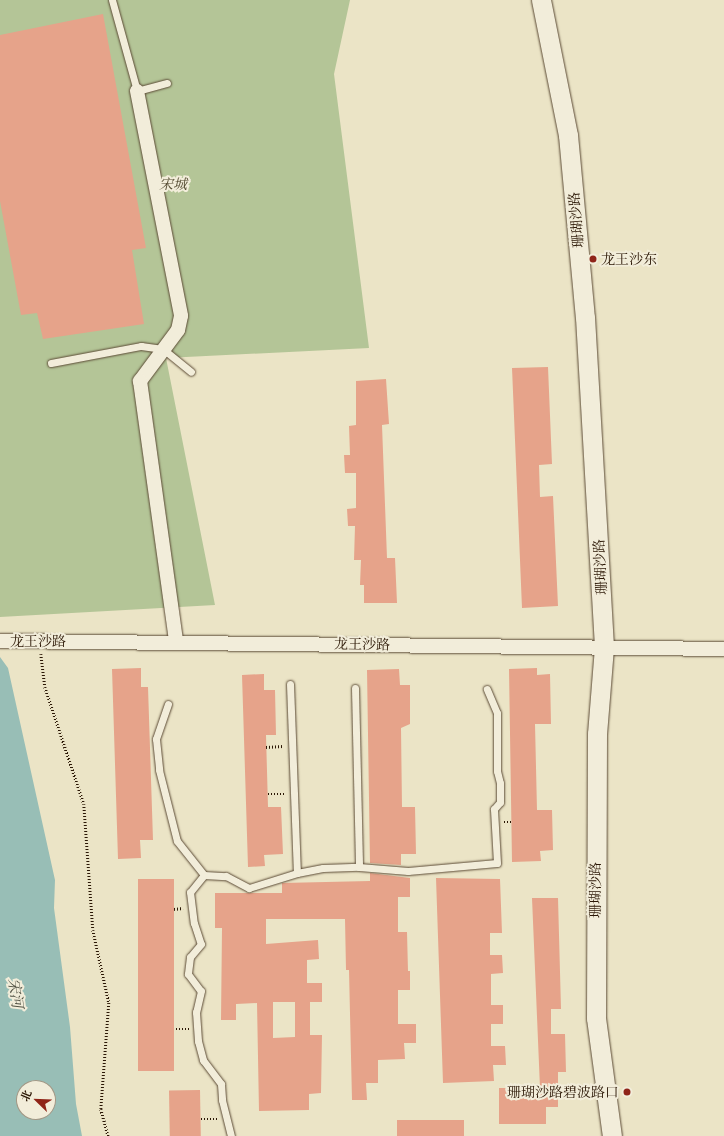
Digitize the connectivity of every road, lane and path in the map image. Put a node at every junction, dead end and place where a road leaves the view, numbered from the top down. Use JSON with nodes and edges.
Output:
{"nodes":[{"id":1,"x":112,"y":0,"type":"edge"},
{"id":2,"x":541,"y":0,"type":"edge"},
{"id":3,"x":167,"y":83,"type":"dead end"},
{"id":4,"x":137,"y":92,"type":"junction"},
{"id":5,"x":163,"y":349,"type":"junction"},
{"id":6,"x":51,"y":363,"type":"dead end"},
{"id":7,"x":191,"y":372,"type":"dead end"},
{"id":8,"x":39,"y":640,"type":"junction"},
{"id":9,"x":3,"y":641,"type":"edge"},
{"id":10,"x":176,"y":642,"type":"junction"},
{"id":11,"x":604,"y":647,"type":"junction"},
{"id":12,"x":724,"y":649,"type":"edge"},
{"id":13,"x":290,"y":684,"type":"dead end"},
{"id":14,"x":355,"y":688,"type":"dead end"},
{"id":15,"x":487,"y":689,"type":"dead end"},
{"id":16,"x":168,"y":704,"type":"dead end"},
{"id":17,"x":293,"y":745,"type":"junction"},
{"id":18,"x":266,"y":747,"type":"dead end"},
{"id":19,"x":268,"y":794,"type":"dead end"},
{"id":20,"x":296,"y":794,"type":"junction"},
{"id":21,"x":359,"y":867,"type":"junction"},
{"id":22,"x":297,"y":873,"type":"junction"},
{"id":23,"x":204,"y":875,"type":"junction"},
{"id":24,"x":228,"y":1119,"type":"junction"},
{"id":25,"x":201,"y":1120,"type":"dead end"},
{"id":26,"x":108,"y":1136,"type":"edge"},
{"id":27,"x":231,"y":1136,"type":"edge"},
{"id":28,"x":612,"y":1136,"type":"edge"}],
"edges":[{"from":1,"to":4,"type":"lane"},
{"from":2,"to":11,"type":"street","name":"珊瑚沙路"},
{"from":3,"to":4,"type":"lane"},
{"from":4,"to":5,"type":"street"},
{"from":5,"to":6,"type":"lane"},
{"from":5,"to":7,"type":"lane"},
{"from":5,"to":10,"type":"street"},
{"from":8,"to":9,"type":"street","name":"龙王沙路"},
{"from":8,"to":10,"type":"street","name":"龙王沙路"},
{"from":8,"to":26,"type":"path"},
{"from":10,"to":11,"type":"street","name":"龙王沙路"},
{"from":11,"to":12,"type":"street","name":"龙王沙路"},
{"from":11,"to":28,"type":"street","name":"珊瑚沙路"},
{"from":13,"to":17,"type":"lane"},
{"from":14,"to":21,"type":"lane"},
{"from":15,"to":21,"type":"lane"},
{"from":16,"to":23,"type":"lane"},
{"from":17,"to":18,"type":"path"},
{"from":17,"to":20,"type":"lane"},
{"from":19,"to":20,"type":"path"},
{"from":20,"to":22,"type":"lane"},
{"from":21,"to":22,"type":"lane"},
{"from":22,"to":23,"type":"lane"},
{"from":23,"to":24,"type":"lane"},
{"from":24,"to":25,"type":"path"},
{"from":24,"to":27,"type":"lane"}]}
